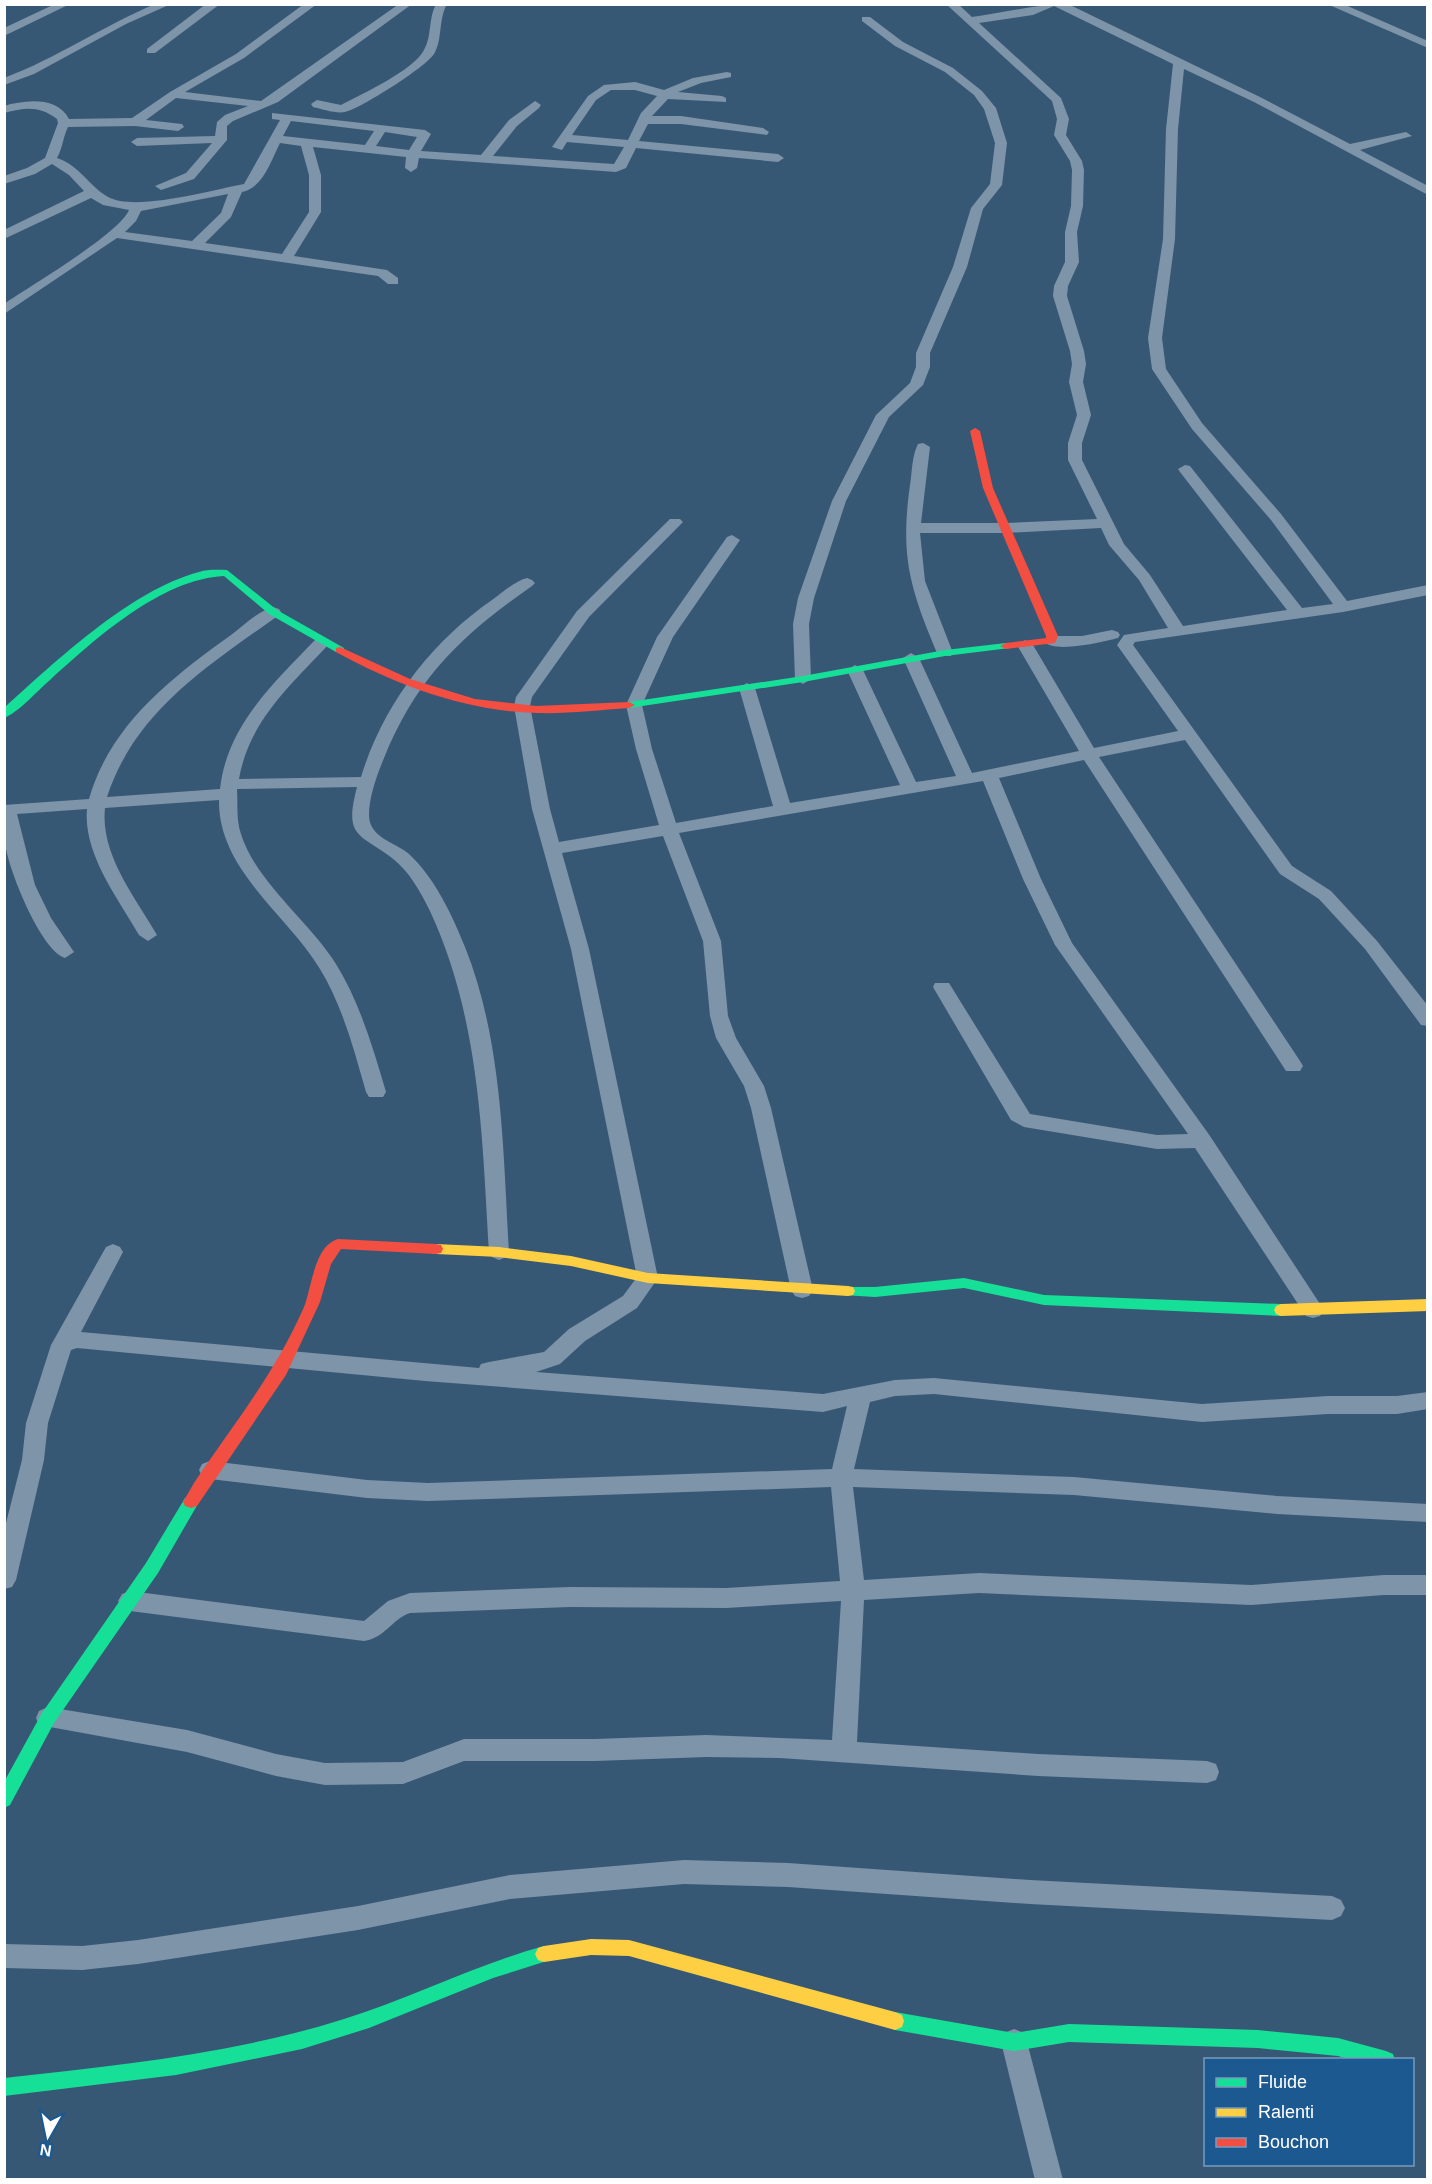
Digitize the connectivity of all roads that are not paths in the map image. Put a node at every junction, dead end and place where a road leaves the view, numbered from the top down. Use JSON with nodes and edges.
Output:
{"nodes":[{"id":1,"x":65,"y":4,"type":"edge"},
{"id":2,"x":166,"y":4,"type":"edge"},
{"id":3,"x":215,"y":4,"type":"edge"},
{"id":4,"x":312,"y":4,"type":"edge"},
{"id":5,"x":407,"y":4,"type":"edge"},
{"id":6,"x":442,"y":4,"type":"edge"},
{"id":7,"x":951,"y":4,"type":"edge"},
{"id":8,"x":1018,"y":4,"type":"edge"},
{"id":9,"x":1050,"y":4,"type":"edge"},
{"id":10,"x":1058,"y":4,"type":"edge"},
{"id":11,"x":1332,"y":4,"type":"edge"},
{"id":12,"x":1033,"y":12,"type":"junction"},
{"id":13,"x":866,"y":19,"type":"dead end"},
{"id":14,"x":969,"y":21,"type":"junction"},
{"id":15,"x":4,"y":33,"type":"edge"},
{"id":16,"x":1428,"y":45,"type":"edge"},
{"id":17,"x":151,"y":51,"type":"dead end"},
{"id":18,"x":1179,"y":63,"type":"junction"},
{"id":19,"x":728,"y":75,"type":"dead end"},
{"id":20,"x":4,"y":82,"type":"edge"},
{"id":21,"x":174,"y":94,"type":"junction"},
{"id":22,"x":668,"y":95,"type":"junction"},
{"id":23,"x":722,"y":100,"type":"dead end"},
{"id":24,"x":269,"y":103,"type":"junction"},
{"id":25,"x":318,"y":104,"type":"dead end"},
{"id":26,"x":535,"y":105,"type":"dead end"},
{"id":27,"x":4,"y":110,"type":"edge"},
{"id":28,"x":343,"y":110,"type":"junction"},
{"id":29,"x":250,"y":111,"type":"junction"},
{"id":30,"x":287,"y":118,"type":"junction"},
{"id":31,"x":645,"y":120,"type":"junction"},
{"id":32,"x":327,"y":121,"type":"junction"},
{"id":33,"x":135,"y":122,"type":"junction"},
{"id":34,"x":64,"y":123,"type":"junction"},
{"id":35,"x":178,"y":127,"type":"dead end"},
{"id":36,"x":382,"y":128,"type":"junction"},
{"id":37,"x":763,"y":132,"type":"dead end"},
{"id":38,"x":1406,"y":136,"type":"dead end"},
{"id":39,"x":563,"y":138,"type":"junction"},
{"id":40,"x":274,"y":139,"type":"junction"},
{"id":41,"x":221,"y":140,"type":"junction"},
{"id":42,"x":137,"y":142,"type":"dead end"},
{"id":43,"x":306,"y":142,"type":"junction"},
{"id":44,"x":633,"y":145,"type":"junction"},
{"id":45,"x":369,"y":148,"type":"junction"},
{"id":46,"x":1350,"y":148,"type":"junction"},
{"id":47,"x":413,"y":154,"type":"junction"},
{"id":48,"x":486,"y":157,"type":"junction"},
{"id":49,"x":778,"y":158,"type":"dead end"},
{"id":50,"x":50,"y":160,"type":"junction"},
{"id":51,"x":550,"y":162,"type":"junction"},
{"id":52,"x":411,"y":168,"type":"dead end"},
{"id":53,"x":4,"y":180,"type":"edge"},
{"id":54,"x":161,"y":186,"type":"dead end"},
{"id":55,"x":236,"y":191,"type":"junction"},
{"id":56,"x":1428,"y":191,"type":"edge"},
{"id":57,"x":92,"y":193,"type":"junction"},
{"id":58,"x":135,"y":208,"type":"junction"},
{"id":59,"x":116,"y":234,"type":"junction"},
{"id":60,"x":4,"y":235,"type":"edge"},
{"id":61,"x":196,"y":245,"type":"junction"},
{"id":62,"x":286,"y":258,"type":"junction"},
{"id":63,"x":393,"y":281,"type":"dead end"},
{"id":64,"x":4,"y":310,"type":"edge"},
{"id":65,"x":975,"y":430,"type":"dead end"},
{"id":66,"x":923,"y":447,"type":"dead end"},
{"id":67,"x":1185,"y":469,"type":"dead end"},
{"id":68,"x":675,"y":522,"type":"dead end"},
{"id":69,"x":1106,"y":523,"type":"junction"},
{"id":70,"x":915,"y":528,"type":"junction"},
{"id":71,"x":1006,"y":528,"type":"junction"},
{"id":72,"x":732,"y":540,"type":"dead end"},
{"id":73,"x":527,"y":582,"type":"dead end"},
{"id":74,"x":1428,"y":590,"type":"edge"},
{"id":75,"x":1343,"y":607,"type":"junction"},
{"id":76,"x":273,"y":612,"type":"junction"},
{"id":77,"x":1299,"y":614,"type":"junction"},
{"id":78,"x":1177,"y":629,"type":"junction"},
{"id":79,"x":1112,"y":635,"type":"dead end"},
{"id":80,"x":1051,"y":641,"type":"junction"},
{"id":81,"x":322,"y":642,"type":"junction"},
{"id":82,"x":1024,"y":645,"type":"junction"},
{"id":83,"x":945,"y":653,"type":"junction"},
{"id":84,"x":911,"y":658,"type":"junction"},
{"id":85,"x":855,"y":670,"type":"junction"},
{"id":86,"x":803,"y":679,"type":"junction"},
{"id":87,"x":413,"y":687,"type":"junction"},
{"id":88,"x":747,"y":688,"type":"junction"},
{"id":89,"x":634,"y":705,"type":"junction"},
{"id":90,"x":523,"y":709,"type":"junction"},
{"id":91,"x":4,"y":715,"type":"edge"},
{"id":92,"x":1191,"y":735,"type":"junction"},
{"id":93,"x":1088,"y":753,"type":"junction"},
{"id":94,"x":989,"y":774,"type":"junction"},
{"id":95,"x":966,"y":779,"type":"junction"},
{"id":96,"x":368,"y":782,"type":"junction"},
{"id":97,"x":910,"y":787,"type":"junction"},
{"id":98,"x":229,"y":789,"type":"junction"},
{"id":99,"x":96,"y":805,"type":"junction"},
{"id":100,"x":6,"y":810,"type":"edge"},
{"id":101,"x":783,"y":810,"type":"junction"},
{"id":102,"x":669,"y":830,"type":"junction"},
{"id":103,"x":552,"y":849,"type":"junction"},
{"id":104,"x":148,"y":935,"type":"dead end"},
{"id":105,"x":65,"y":952,"type":"dead end"},
{"id":106,"x":942,"y":987,"type":"dead end"},
{"id":107,"x":1428,"y":1020,"type":"edge"},
{"id":108,"x":1293,"y":1066,"type":"dead end"},
{"id":109,"x":376,"y":1092,"type":"dead end"},
{"id":110,"x":1202,"y":1143,"type":"junction"},
{"id":111,"x":113,"y":1252,"type":"dead end"},
{"id":112,"x":499,"y":1252,"type":"junction"},
{"id":113,"x":648,"y":1278,"type":"junction"},
{"id":114,"x":802,"y":1290,"type":"junction"},
{"id":115,"x":1428,"y":1305,"type":"edge"},
{"id":116,"x":1312,"y":1310,"type":"junction"},
{"id":117,"x":65,"y":1343,"type":"junction"},
{"id":118,"x":286,"y":1360,"type":"junction"},
{"id":119,"x":463,"y":1376,"type":"junction"},
{"id":120,"x":861,"y":1395,"type":"junction"},
{"id":121,"x":1428,"y":1400,"type":"edge"},
{"id":122,"x":210,"y":1470,"type":"junction"},
{"id":123,"x":841,"y":1478,"type":"junction"},
{"id":124,"x":1428,"y":1513,"type":"edge"},
{"id":125,"x":4,"y":1580,"type":"edge"},
{"id":126,"x":1428,"y":1585,"type":"edge"},
{"id":127,"x":853,"y":1590,"type":"junction"},
{"id":128,"x":130,"y":1601,"type":"junction"},
{"id":129,"x":48,"y":1719,"type":"junction"},
{"id":130,"x":844,"y":1750,"type":"junction"},
{"id":131,"x":1207,"y":1772,"type":"dead end"},
{"id":132,"x":4,"y":1800,"type":"edge"},
{"id":133,"x":1332,"y":1908,"type":"dead end"},
{"id":134,"x":4,"y":1956,"type":"edge"},
{"id":135,"x":1014,"y":2042,"type":"junction"},
{"id":136,"x":1379,"y":2058,"type":"edge"},
{"id":137,"x":4,"y":2087,"type":"edge"},
{"id":138,"x":1050,"y":2180,"type":"edge"}],
"edges":[{"from":1,"to":15,"type":"street"},
{"from":2,"to":20,"type":"street"},
{"from":3,"to":17,"type":"street"},
{"from":4,"to":21,"type":"street"},
{"from":5,"to":24,"type":"street"},
{"from":6,"to":28,"type":"street"},
{"from":7,"to":14,"type":"street"},
{"from":8,"to":12,"type":"street"},
{"from":9,"to":12,"type":"street"},
{"from":10,"to":18,"type":"street"},
{"from":11,"to":16,"type":"street"},
{"from":12,"to":14,"type":"street"},
{"from":13,"to":86,"type":"street"},
{"from":14,"to":69,"type":"street"},
{"from":18,"to":46,"type":"street"},
{"from":18,"to":75,"type":"street"},
{"from":19,"to":22,"type":"street"},
{"from":21,"to":24,"type":"street"},
{"from":21,"to":33,"type":"street"},
{"from":22,"to":23,"type":"street"},
{"from":22,"to":31,"type":"street"},
{"from":22,"to":39,"type":"street"},
{"from":24,"to":29,"type":"street"},
{"from":25,"to":28,"type":"street"},
{"from":26,"to":48,"type":"street"},
{"from":27,"to":34,"type":"street"},
{"from":28,"to":32,"type":"street"},
{"from":29,"to":30,"type":"street"},
{"from":29,"to":41,"type":"street"},
{"from":30,"to":32,"type":"street"},
{"from":30,"to":40,"type":"street"},
{"from":31,"to":37,"type":"street"},
{"from":31,"to":44,"type":"street"},
{"from":32,"to":36,"type":"street"},
{"from":33,"to":34,"type":"street"},
{"from":33,"to":35,"type":"street"},
{"from":34,"to":50,"type":"street"},
{"from":36,"to":45,"type":"street"},
{"from":36,"to":47,"type":"street"},
{"from":38,"to":46,"type":"street"},
{"from":39,"to":44,"type":"street"},
{"from":39,"to":51,"type":"street"},
{"from":40,"to":43,"type":"street"},
{"from":40,"to":55,"type":"street"},
{"from":41,"to":42,"type":"street"},
{"from":41,"to":54,"type":"street"},
{"from":43,"to":45,"type":"street"},
{"from":43,"to":62,"type":"street"},
{"from":44,"to":49,"type":"street"},
{"from":44,"to":51,"type":"street"},
{"from":45,"to":47,"type":"street"},
{"from":46,"to":56,"type":"street"},
{"from":47,"to":48,"type":"street"},
{"from":47,"to":52,"type":"street"},
{"from":48,"to":51,"type":"street"},
{"from":50,"to":53,"type":"street"},
{"from":50,"to":57,"type":"street"},
{"from":55,"to":58,"type":"street"},
{"from":55,"to":61,"type":"street"},
{"from":57,"to":58,"type":"street"},
{"from":57,"to":60,"type":"street"},
{"from":58,"to":59,"type":"street"},
{"from":59,"to":61,"type":"street"},
{"from":59,"to":64,"type":"street"},
{"from":61,"to":62,"type":"street"},
{"from":62,"to":63,"type":"street"},
{"from":65,"to":71,"type":"street"},
{"from":66,"to":70,"type":"street"},
{"from":67,"to":77,"type":"street"},
{"from":68,"to":90,"type":"street"},
{"from":69,"to":71,"type":"street"},
{"from":69,"to":78,"type":"street"},
{"from":70,"to":71,"type":"street"},
{"from":70,"to":83,"type":"street"},
{"from":71,"to":80,"type":"street"},
{"from":72,"to":89,"type":"street"},
{"from":73,"to":87,"type":"street"},
{"from":74,"to":75,"type":"street"},
{"from":75,"to":77,"type":"street"},
{"from":76,"to":81,"type":"street"},
{"from":76,"to":91,"type":"street"},
{"from":76,"to":99,"type":"street"},
{"from":77,"to":78,"type":"street"},
{"from":78,"to":92,"type":"street"},
{"from":79,"to":80,"type":"street"},
{"from":80,"to":82,"type":"street"},
{"from":81,"to":87,"type":"street"},
{"from":81,"to":98,"type":"street"},
{"from":82,"to":83,"type":"street"},
{"from":82,"to":93,"type":"street"},
{"from":83,"to":84,"type":"street"},
{"from":84,"to":85,"type":"street"},
{"from":84,"to":95,"type":"street"},
{"from":85,"to":86,"type":"street"},
{"from":85,"to":97,"type":"street"},
{"from":86,"to":88,"type":"street"},
{"from":87,"to":90,"type":"street"},
{"from":87,"to":96,"type":"street"},
{"from":88,"to":89,"type":"street"},
{"from":88,"to":101,"type":"street"},
{"from":89,"to":90,"type":"street"},
{"from":89,"to":102,"type":"street"},
{"from":90,"to":103,"type":"street"},
{"from":92,"to":93,"type":"street"},
{"from":92,"to":107,"type":"street"},
{"from":93,"to":94,"type":"street"},
{"from":93,"to":108,"type":"street"},
{"from":94,"to":95,"type":"street"},
{"from":94,"to":110,"type":"street"},
{"from":95,"to":97,"type":"street"},
{"from":96,"to":98,"type":"street"},
{"from":96,"to":112,"type":"street"},
{"from":97,"to":101,"type":"street"},
{"from":98,"to":99,"type":"street"},
{"from":98,"to":109,"type":"street"},
{"from":99,"to":100,"type":"street"},
{"from":99,"to":104,"type":"street"},
{"from":100,"to":105,"type":"street"},
{"from":101,"to":102,"type":"street"},
{"from":102,"to":103,"type":"street"},
{"from":102,"to":114,"type":"street"},
{"from":103,"to":113,"type":"street"},
{"from":106,"to":110,"type":"street"},
{"from":110,"to":116,"type":"street"},
{"from":111,"to":117,"type":"street"},
{"from":112,"to":113,"type":"street"},
{"from":112,"to":118,"type":"street"},
{"from":113,"to":114,"type":"street"},
{"from":113,"to":119,"type":"street"},
{"from":114,"to":116,"type":"street"},
{"from":115,"to":116,"type":"street"},
{"from":117,"to":118,"type":"street"},
{"from":117,"to":125,"type":"street"},
{"from":118,"to":119,"type":"street"},
{"from":118,"to":122,"type":"street"},
{"from":119,"to":120,"type":"street"},
{"from":120,"to":121,"type":"street"},
{"from":120,"to":123,"type":"street"},
{"from":122,"to":123,"type":"street"},
{"from":122,"to":128,"type":"street"},
{"from":123,"to":124,"type":"street"},
{"from":123,"to":127,"type":"street"},
{"from":126,"to":127,"type":"street"},
{"from":127,"to":128,"type":"street"},
{"from":127,"to":130,"type":"street"},
{"from":128,"to":129,"type":"street"},
{"from":129,"to":130,"type":"street"},
{"from":129,"to":132,"type":"street"},
{"from":130,"to":131,"type":"street"},
{"from":133,"to":134,"type":"street"},
{"from":135,"to":136,"type":"street"},
{"from":135,"to":137,"type":"street"},
{"from":135,"to":138,"type":"street"}]}
